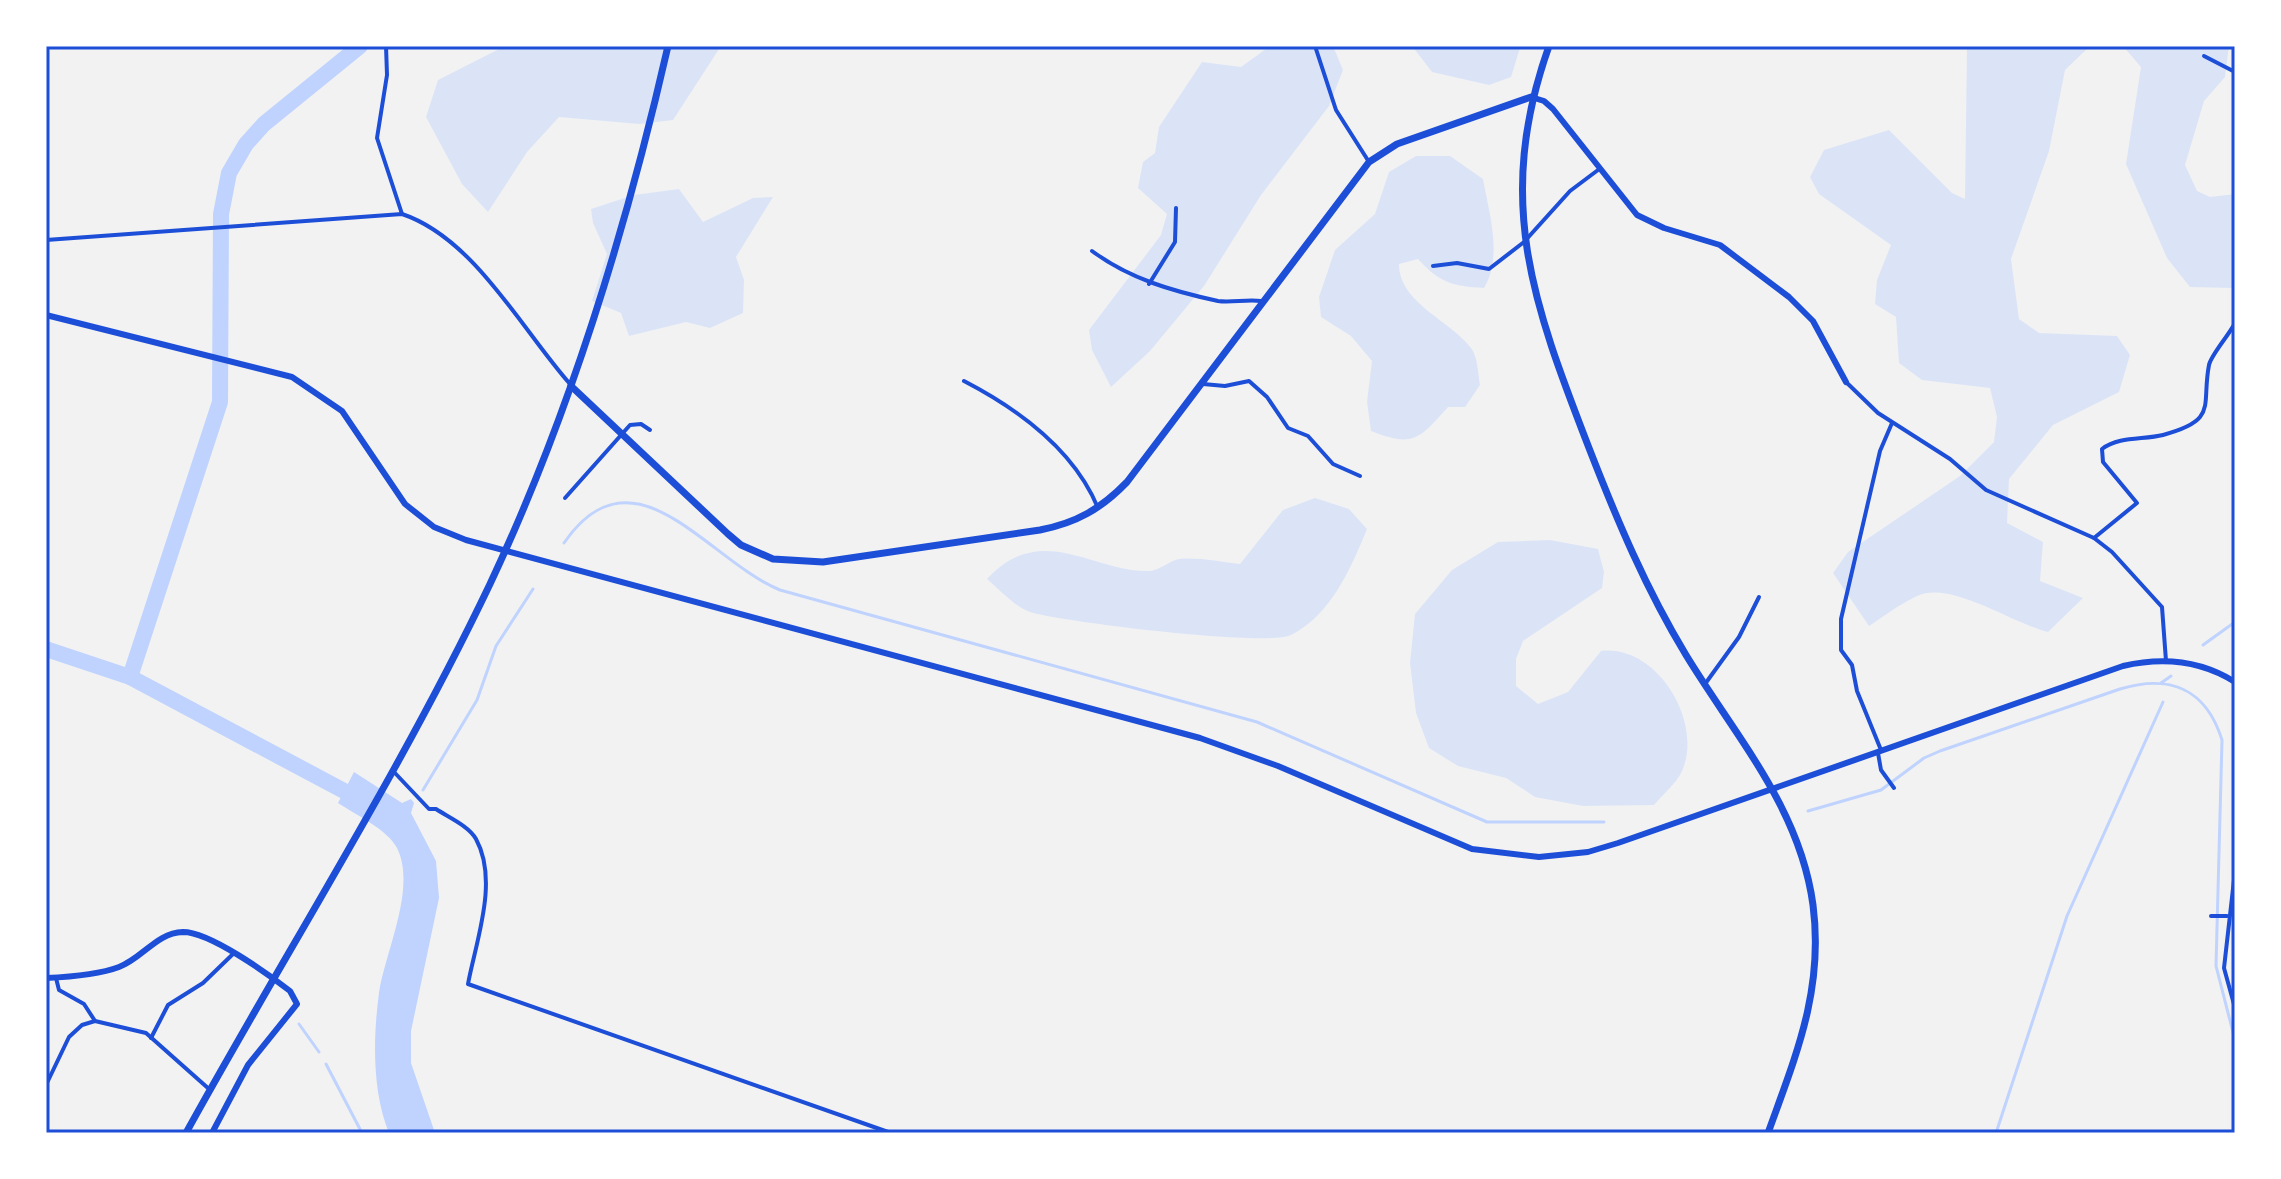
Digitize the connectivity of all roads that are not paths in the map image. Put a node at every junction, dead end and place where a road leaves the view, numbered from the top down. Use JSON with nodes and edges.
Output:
{"nodes":[{"id":1,"x":386,"y":46,"type":"edge"},
{"id":2,"x":668,"y":46,"type":"edge"},
{"id":3,"x":1315,"y":46,"type":"edge"},
{"id":4,"x":1549,"y":46,"type":"edge"},
{"id":5,"x":2204,"y":56,"type":"dead end"},
{"id":6,"x":2235,"y":72,"type":"edge"},
{"id":7,"x":1531,"y":97,"type":"junction"},
{"id":8,"x":1369,"y":162,"type":"junction"},
{"id":9,"x":1598,"y":170,"type":"junction"},
{"id":10,"x":1176,"y":208,"type":"dead end"},
{"id":11,"x":402,"y":214,"type":"junction"},
{"id":12,"x":46,"y":240,"type":"edge"},
{"id":13,"x":1524,"y":242,"type":"junction"},
{"id":14,"x":1092,"y":251,"type":"dead end"},
{"id":15,"x":1433,"y":266,"type":"dead end"},
{"id":16,"x":1149,"y":284,"type":"junction"},
{"id":17,"x":1261,"y":302,"type":"junction"},
{"id":18,"x":46,"y":315,"type":"edge"},
{"id":19,"x":2235,"y":323,"type":"edge"},
{"id":20,"x":964,"y":381,"type":"dead end"},
{"id":21,"x":1846,"y":382,"type":"joint"},
{"id":22,"x":1200,"y":383,"type":"junction"},
{"id":23,"x":571,"y":386,"type":"junction"},
{"id":24,"x":1892,"y":423,"type":"junction"},
{"id":25,"x":650,"y":430,"type":"dead end"},
{"id":26,"x":623,"y":432,"type":"junction"},
{"id":27,"x":1360,"y":476,"type":"dead end"},
{"id":28,"x":565,"y":498,"type":"dead end"},
{"id":29,"x":1098,"y":508,"type":"junction"},
{"id":30,"x":2094,"y":538,"type":"junction"},
{"id":31,"x":505,"y":550,"type":"junction"},
{"id":32,"x":1759,"y":597,"type":"dead end"},
{"id":33,"x":2166,"y":661,"type":"junction"},
{"id":34,"x":2235,"y":682,"type":"edge"},
{"id":35,"x":1705,"y":684,"type":"junction"},
{"id":36,"x":1879,"y":750,"type":"junction"},
{"id":37,"x":391,"y":772,"type":"junction"},
{"id":38,"x":1772,"y":787,"type":"junction"},
{"id":39,"x":1894,"y":788,"type":"dead end"},
{"id":40,"x":2235,"y":871,"type":"edge"},
{"id":41,"x":2211,"y":916,"type":"dead end"},
{"id":42,"x":2227,"y":916,"type":"junction"},
{"id":43,"x":233,"y":954,"type":"junction"},
{"id":44,"x":46,"y":978,"type":"edge"},
{"id":45,"x":56,"y":978,"type":"junction"},
{"id":46,"x":273,"y":978,"type":"junction"},
{"id":47,"x":2235,"y":1008,"type":"edge"},
{"id":48,"x":95,"y":1021,"type":"junction"},
{"id":49,"x":151,"y":1038,"type":"junction"},
{"id":50,"x":46,"y":1085,"type":"edge"},
{"id":51,"x":209,"y":1089,"type":"junction"},
{"id":52,"x":186,"y":1133,"type":"edge"},
{"id":53,"x":212,"y":1133,"type":"edge"},
{"id":54,"x":891,"y":1133,"type":"edge"},
{"id":55,"x":1768,"y":1133,"type":"edge"}],
"edges":[{"from":1,"to":11,"type":"street"},
{"from":2,"to":23,"type":"main road"},
{"from":3,"to":8,"type":"street"},
{"from":4,"to":7,"type":"main road"},
{"from":5,"to":6,"type":"street"},
{"from":7,"to":8,"type":"main road"},
{"from":7,"to":9,"type":"street"},
{"from":7,"to":13,"type":"main road"},
{"from":8,"to":17,"type":"main road"},
{"from":9,"to":13,"type":"street"},
{"from":9,"to":21,"type":"street"},
{"from":10,"to":16,"type":"street"},
{"from":11,"to":12,"type":"street"},
{"from":11,"to":23,"type":"street"},
{"from":13,"to":15,"type":"street"},
{"from":13,"to":35,"type":"main road"},
{"from":14,"to":16,"type":"street"},
{"from":16,"to":17,"type":"street"},
{"from":17,"to":22,"type":"main road"},
{"from":18,"to":31,"type":"street"},
{"from":19,"to":30,"type":"street"},
{"from":20,"to":29,"type":"street"},
{"from":21,"to":24,"type":"street"},
{"from":22,"to":27,"type":"street"},
{"from":22,"to":29,"type":"main road"},
{"from":23,"to":26,"type":"main road"},
{"from":23,"to":31,"type":"main road"},
{"from":24,"to":30,"type":"street"},
{"from":24,"to":36,"type":"street"},
{"from":25,"to":26,"type":"street"},
{"from":26,"to":28,"type":"street"},
{"from":26,"to":29,"type":"main road"},
{"from":30,"to":33,"type":"street"},
{"from":31,"to":37,"type":"main road"},
{"from":31,"to":38,"type":"street"},
{"from":32,"to":35,"type":"street"},
{"from":33,"to":34,"type":"street"},
{"from":33,"to":36,"type":"street"},
{"from":35,"to":38,"type":"main road"},
{"from":36,"to":38,"type":"street"},
{"from":36,"to":39,"type":"street"},
{"from":37,"to":46,"type":"main road"},
{"from":37,"to":54,"type":"street"},
{"from":38,"to":55,"type":"main road"},
{"from":40,"to":42,"type":"street"},
{"from":41,"to":42,"type":"street"},
{"from":42,"to":47,"type":"street"},
{"from":43,"to":45,"type":"street"},
{"from":43,"to":46,"type":"street"},
{"from":43,"to":49,"type":"street"},
{"from":44,"to":45,"type":"street"},
{"from":45,"to":48,"type":"street"},
{"from":46,"to":51,"type":"main road"},
{"from":46,"to":53,"type":"street"},
{"from":48,"to":49,"type":"street"},
{"from":48,"to":50,"type":"street"},
{"from":49,"to":51,"type":"street"},
{"from":51,"to":52,"type":"main road"}]}
